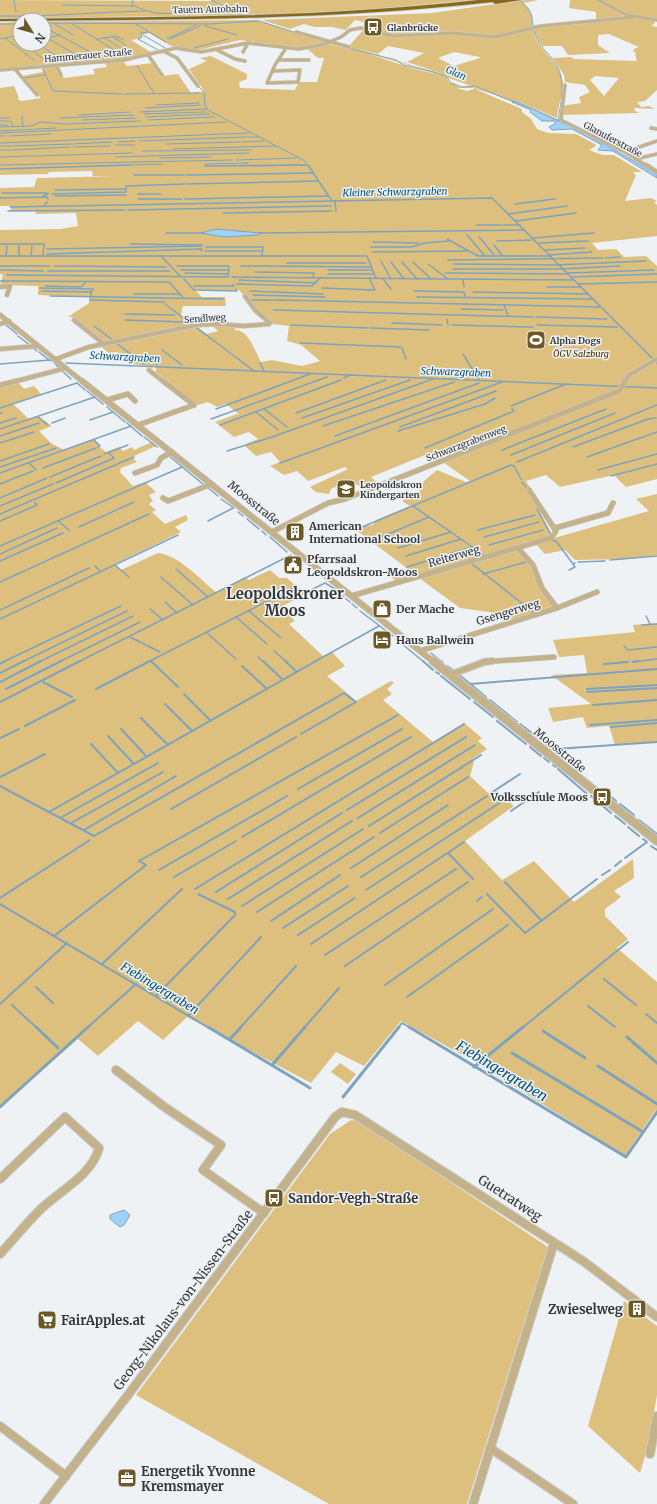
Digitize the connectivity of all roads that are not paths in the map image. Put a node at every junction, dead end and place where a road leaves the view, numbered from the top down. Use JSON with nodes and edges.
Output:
{"nodes":[{"id":1,"x":491,"y":0,"type":"edge"},
{"id":2,"x":502,"y":0,"type":"edge"},
{"id":3,"x":520,"y":0,"type":"edge"},
{"id":4,"x":598,"y":0,"type":"edge"},
{"id":5,"x":625,"y":15,"type":"junction"},
{"id":6,"x":635,"y":17,"type":"junction"},
{"id":7,"x":253,"y":18,"type":"junction"},
{"id":8,"x":622,"y":18,"type":"junction"},
{"id":9,"x":0,"y":20,"type":"edge"},
{"id":10,"x":657,"y":20,"type":"edge"},
{"id":11,"x":12,"y":21,"type":"edge"},
{"id":12,"x":52,"y":21,"type":"edge"},
{"id":13,"x":356,"y":24,"type":"dead end"},
{"id":14,"x":360,"y":28,"type":"junction"},
{"id":15,"x":296,"y":32,"type":"dead end"},
{"id":16,"x":331,"y":42,"type":"junction"},
{"id":17,"x":248,"y":44,"type":"junction"},
{"id":18,"x":349,"y":47,"type":"dead end"},
{"id":19,"x":286,"y":48,"type":"junction"},
{"id":20,"x":217,"y":50,"type":"junction"},
{"id":21,"x":163,"y":51,"type":"junction"},
{"id":22,"x":243,"y":52,"type":"dead end"},
{"id":23,"x":148,"y":55,"type":"junction"},
{"id":24,"x":278,"y":60,"type":"junction"},
{"id":25,"x":309,"y":60,"type":"dead end"},
{"id":26,"x":244,"y":61,"type":"dead end"},
{"id":27,"x":56,"y":65,"type":"junction"},
{"id":28,"x":14,"y":68,"type":"junction"},
{"id":29,"x":0,"y":70,"type":"edge"},
{"id":30,"x":273,"y":71,"type":"junction"},
{"id":31,"x":61,"y":75,"type":"dead end"},
{"id":32,"x":162,"y":75,"type":"dead end"},
{"id":33,"x":565,"y":85,"type":"dead end"},
{"id":34,"x":198,"y":86,"type":"dead end"},
{"id":35,"x":37,"y":95,"type":"dead end"},
{"id":36,"x":651,"y":128,"type":"dead end"},
{"id":37,"x":657,"y":129,"type":"edge"},
{"id":38,"x":657,"y":141,"type":"edge"},
{"id":39,"x":625,"y":152,"type":"junction"},
{"id":40,"x":657,"y":154,"type":"edge"},
{"id":41,"x":636,"y":159,"type":"junction"},
{"id":42,"x":657,"y":172,"type":"edge"},
{"id":43,"x":0,"y":287,"type":"edge"},
{"id":44,"x":7,"y":295,"type":"dead end"},
{"id":45,"x":245,"y":296,"type":"dead end"},
{"id":46,"x":0,"y":315,"type":"edge"},
{"id":47,"x":74,"y":320,"type":"dead end"},
{"id":48,"x":8,"y":322,"type":"junction"},
{"id":49,"x":0,"y":324,"type":"edge"},
{"id":50,"x":104,"y":344,"type":"junction"},
{"id":51,"x":39,"y":346,"type":"junction"},
{"id":52,"x":0,"y":349,"type":"edge"},
{"id":53,"x":655,"y":359,"type":"edge"},
{"id":54,"x":56,"y":360,"type":"junction"},
{"id":55,"x":66,"y":368,"type":"junction"},
{"id":56,"x":149,"y":370,"type":"dead end"},
{"id":57,"x":0,"y":385,"type":"edge"},
{"id":58,"x":107,"y":400,"type":"junction"},
{"id":59,"x":135,"y":401,"type":"dead end"},
{"id":60,"x":138,"y":425,"type":"junction"},
{"id":61,"x":172,"y":452,"type":"junction"},
{"id":62,"x":135,"y":473,"type":"dead end"},
{"id":63,"x":212,"y":484,"type":"junction"},
{"id":64,"x":530,"y":490,"type":"dead end"},
{"id":65,"x":163,"y":498,"type":"dead end"},
{"id":66,"x":613,"y":504,"type":"dead end"},
{"id":67,"x":555,"y":528,"type":"junction"},
{"id":68,"x":272,"y":532,"type":"junction"},
{"id":69,"x":518,"y":548,"type":"junction"},
{"id":70,"x":597,"y":592,"type":"dead end"},
{"id":71,"x":351,"y":596,"type":"junction"},
{"id":72,"x":557,"y":608,"type":"junction"},
{"id":73,"x":420,"y":651,"type":"junction"},
{"id":74,"x":554,"y":656,"type":"dead end"},
{"id":75,"x":450,"y":675,"type":"junction"},
{"id":76,"x":657,"y":842,"type":"edge"},
{"id":77,"x":116,"y":1070,"type":"dead end"},
{"id":78,"x":342,"y":1112,"type":"joint"},
{"id":79,"x":0,"y":1179,"type":"edge"},
{"id":80,"x":264,"y":1213,"type":"junction"},
{"id":81,"x":554,"y":1243,"type":"junction"},
{"id":82,"x":0,"y":1254,"type":"edge"},
{"id":83,"x":657,"y":1318,"type":"edge"},
{"id":84,"x":657,"y":1416,"type":"edge"},
{"id":85,"x":0,"y":1426,"type":"edge"},
{"id":86,"x":490,"y":1448,"type":"junction"},
{"id":87,"x":650,"y":1454,"type":"dead end"},
{"id":88,"x":66,"y":1476,"type":"junction"},
{"id":89,"x":44,"y":1504,"type":"edge"},
{"id":90,"x":473,"y":1504,"type":"edge"},
{"id":91,"x":573,"y":1504,"type":"edge"}],
"edges":[{"from":1,"to":7,"type":"highway","name":"Tauern Autobahn"},
{"from":2,"to":7,"type":"highway"},
{"from":3,"to":7,"type":"highway"},
{"from":4,"to":5,"type":"street"},
{"from":5,"to":6,"type":"street"},
{"from":5,"to":8,"type":"street"},
{"from":6,"to":8,"type":"street"},
{"from":6,"to":10,"type":"street"},
{"from":7,"to":9,"type":"highway","name":"Tauern Autobahn"},
{"from":7,"to":12,"type":"highway","name":"Tauern Autobahn"},
{"from":8,"to":14,"type":"street"},
{"from":9,"to":11,"type":"highway","name":"Tauern Autobahn"},
{"from":13,"to":14,"type":"street"},
{"from":14,"to":16,"type":"street","name":"Hammerauer Straße"},
{"from":15,"to":16,"type":"street"},
{"from":16,"to":18,"type":"street"},
{"from":16,"to":19,"type":"street","name":"Hammerauer Straße"},
{"from":17,"to":19,"type":"street","name":"Hammerauer Straße"},
{"from":17,"to":20,"type":"street","name":"Hammerauer Straße"},
{"from":17,"to":22,"type":"street"},
{"from":19,"to":24,"type":"street"},
{"from":20,"to":21,"type":"street","name":"Hammerauer Straße"},
{"from":20,"to":26,"type":"street"},
{"from":21,"to":23,"type":"street","name":"Hammerauer Straße"},
{"from":21,"to":34,"type":"street"},
{"from":23,"to":27,"type":"street","name":"Hammerauer Straße"},
{"from":23,"to":32,"type":"street"},
{"from":24,"to":25,"type":"street"},
{"from":24,"to":30,"type":"street"},
{"from":27,"to":28,"type":"street","name":"Hammerauer Straße"},
{"from":27,"to":31,"type":"street"},
{"from":28,"to":29,"type":"street","name":"Hammerauer Straße"},
{"from":28,"to":35,"type":"street"},
{"from":30,"to":30,"type":"street"},
{"from":33,"to":39,"type":"street","name":"Glanuferstraße"},
{"from":36,"to":37,"type":"street"},
{"from":38,"to":39,"type":"street"},
{"from":39,"to":41,"type":"street","name":"Glanuferstraße"},
{"from":40,"to":41,"type":"street"},
{"from":41,"to":42,"type":"street","name":"Glanuferstraße"},
{"from":43,"to":44,"type":"street"},
{"from":45,"to":50,"type":"street","name":"Sendlweg"},
{"from":46,"to":48,"type":"street","name":"Moosstraße"},
{"from":47,"to":50,"type":"street"},
{"from":48,"to":49,"type":"street"},
{"from":48,"to":51,"type":"street","name":"Moosstraße"},
{"from":50,"to":54,"type":"street","name":"Sendlweg"},
{"from":51,"to":52,"type":"street"},
{"from":51,"to":54,"type":"street","name":"Moosstraße"},
{"from":53,"to":68,"type":"street","name":"Schwarzgrabenweg"},
{"from":54,"to":55,"type":"street","name":"Moosstraße"},
{"from":55,"to":57,"type":"street"},
{"from":55,"to":58,"type":"street","name":"Moosstraße"},
{"from":56,"to":60,"type":"street"},
{"from":58,"to":59,"type":"street"},
{"from":58,"to":60,"type":"street","name":"Moosstraße"},
{"from":60,"to":61,"type":"street","name":"Moosstraße"},
{"from":61,"to":62,"type":"street"},
{"from":61,"to":63,"type":"street","name":"Moosstraße"},
{"from":63,"to":65,"type":"street","name":"Moosstraße"},
{"from":63,"to":68,"type":"street","name":"Moosstraße"},
{"from":64,"to":67,"type":"street"},
{"from":66,"to":67,"type":"street"},
{"from":67,"to":69,"type":"street","name":"Reiterweg"},
{"from":68,"to":71,"type":"street","name":"Moosstraße"},
{"from":69,"to":71,"type":"street","name":"Reiterweg"},
{"from":69,"to":72,"type":"street","name":"Gsengerweg"},
{"from":70,"to":72,"type":"street","name":"Gsengerweg"},
{"from":71,"to":73,"type":"street","name":"Moosstraße"},
{"from":72,"to":73,"type":"street","name":"Gsengerweg"},
{"from":73,"to":75,"type":"street","name":"Moosstraße"},
{"from":74,"to":75,"type":"street"},
{"from":75,"to":76,"type":"street","name":"Moosstraße"},
{"from":77,"to":80,"type":"street"},
{"from":78,"to":80,"type":"street","name":"Georg-Nikolaus-von-Nissen-Straße"},
{"from":78,"to":81,"type":"street","name":"Guetratweg"},
{"from":79,"to":82,"type":"street"},
{"from":80,"to":88,"type":"street","name":"Georg-Nikolaus-von-Nissen-Straße"},
{"from":81,"to":83,"type":"street","name":"Guetratweg"},
{"from":81,"to":86,"type":"street"},
{"from":84,"to":87,"type":"street"},
{"from":85,"to":88,"type":"street"},
{"from":86,"to":90,"type":"street"},
{"from":86,"to":91,"type":"street"},
{"from":88,"to":89,"type":"street","name":"Georg-Nikolaus-von-Nissen-Straße"}]}
